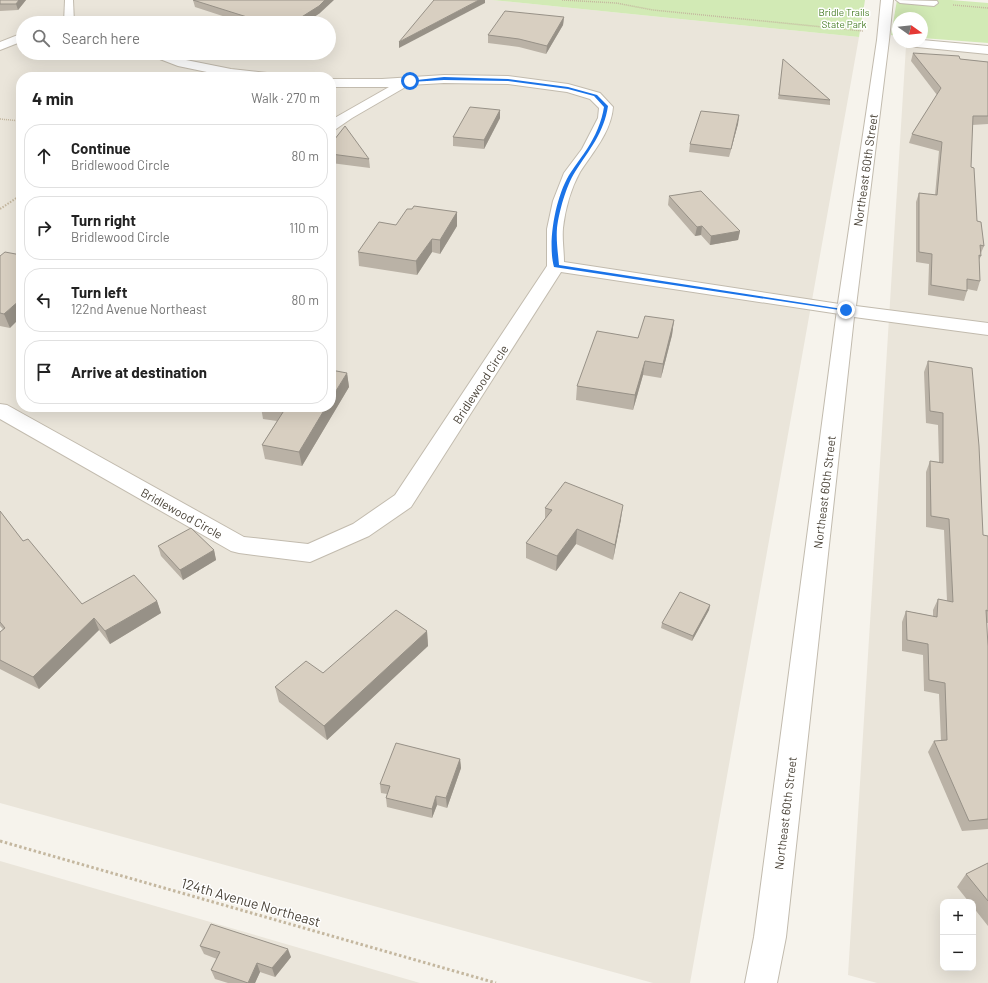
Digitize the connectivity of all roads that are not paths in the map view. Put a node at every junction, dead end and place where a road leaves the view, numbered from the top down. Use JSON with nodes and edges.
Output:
{"nodes":[{"id":1,"x":69,"y":0,"type":"edge"},
{"id":2,"x":887,"y":0,"type":"edge"},
{"id":3,"x":900,"y":0,"type":"edge"},
{"id":4,"x":934,"y":3,"type":"road end"},
{"id":5,"x":69,"y":16,"type":"edge"},
{"id":6,"x":888,"y":38,"type":"edge"},
{"id":7,"x":16,"y":40,"type":"edge"},
{"id":8,"x":928,"y":44,"type":"edge"},
{"id":9,"x":0,"y":46,"type":"edge"},
{"id":10,"x":988,"y":50,"type":"edge"},
{"id":11,"x":175,"y":60,"type":"edge"},
{"id":12,"x":226,"y":72,"type":"edge"},
{"id":13,"x":410,"y":81,"type":"junction"},
{"id":14,"x":336,"y":83,"type":"edge"},
{"id":15,"x":336,"y":122,"type":"edge"},
{"id":16,"x":556,"y":266,"type":"junction"},
{"id":17,"x":846,"y":310,"type":"junction"},
{"id":18,"x":988,"y":329,"type":"edge"},
{"id":19,"x":0,"y":410,"type":"edge"},
{"id":20,"x":761,"y":983,"type":"edge"}],
"edges":[{"from":1,"to":5,"type":"lane"},
{"from":2,"to":6,"type":"street","name":"Northeast 60th Street"},
{"from":3,"to":4,"type":"lane"},
{"from":6,"to":17,"type":"street","name":"Northeast 60th Street"},
{"from":7,"to":9,"type":"street"},
{"from":8,"to":10,"type":"street"},
{"from":11,"to":12,"type":"street"},
{"from":13,"to":14,"type":"street"},
{"from":13,"to":15,"type":"street"},
{"from":13,"to":16,"type":"street"},
{"from":16,"to":17,"type":"street"},
{"from":16,"to":19,"type":"street","name":"Bridlewood Circle"},
{"from":17,"to":18,"type":"street"},
{"from":17,"to":20,"type":"street","name":"Northeast 60th Street"}]}
